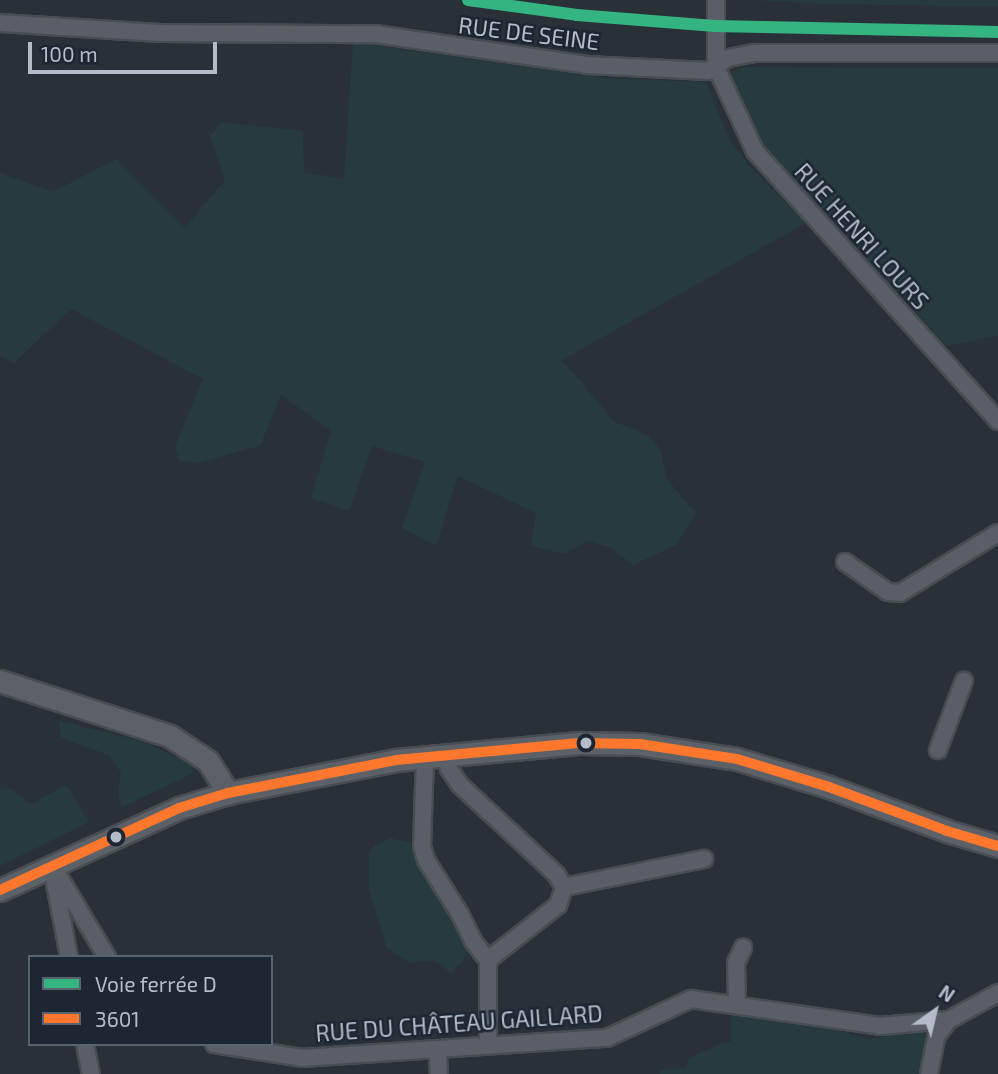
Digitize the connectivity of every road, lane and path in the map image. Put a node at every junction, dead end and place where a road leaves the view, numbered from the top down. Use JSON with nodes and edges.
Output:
{"nodes":[{"id":1,"x":716,"y":0,"type":"edge"},
{"id":2,"x":0,"y":23,"type":"edge"},
{"id":3,"x":998,"y":53,"type":"edge"},
{"id":4,"x":716,"y":67,"type":"junction"},
{"id":5,"x":998,"y":421,"type":"edge"},
{"id":6,"x":998,"y":533,"type":"edge"},
{"id":7,"x":845,"y":562,"type":"dead end"},
{"id":8,"x":0,"y":681,"type":"edge"},
{"id":9,"x":964,"y":681,"type":"dead end"},
{"id":10,"x":938,"y":750,"type":"dead end"},
{"id":11,"x":435,"y":755,"type":"junction"},
{"id":12,"x":228,"y":793,"type":"junction"},
{"id":13,"x":998,"y":846,"type":"edge"},
{"id":14,"x":704,"y":859,"type":"dead end"},
{"id":15,"x":52,"y":865,"type":"junction"},
{"id":16,"x":564,"y":887,"type":"junction"},
{"id":17,"x":0,"y":890,"type":"edge"},
{"id":18,"x":743,"y":948,"type":"dead end"},
{"id":19,"x":69,"y":955,"type":"edge"},
{"id":20,"x":106,"y":955,"type":"edge"},
{"id":21,"x":488,"y":960,"type":"junction"},
{"id":22,"x":998,"y":993,"type":"edge"},
{"id":23,"x":737,"y":1004,"type":"junction"},
{"id":24,"x":931,"y":1030,"type":"junction"},
{"id":25,"x":488,"y":1045,"type":"junction"},
{"id":26,"x":85,"y":1046,"type":"edge"},
{"id":27,"x":227,"y":1046,"type":"edge"},
{"id":28,"x":438,"y":1051,"type":"junction"},
{"id":29,"x":91,"y":1074,"type":"edge"},
{"id":30,"x":439,"y":1074,"type":"edge"},
{"id":31,"x":929,"y":1074,"type":"edge"}],
"edges":[{"from":1,"to":4,"type":"street"},
{"from":2,"to":4,"type":"street","name":"RUE DE SEINE"},
{"from":3,"to":4,"type":"street","name":"RUE DE SEINE"},
{"from":4,"to":5,"type":"street","name":"RUE HENRI LOURS"},
{"from":6,"to":7,"type":"street"},
{"from":8,"to":12,"type":"main road"},
{"from":9,"to":10,"type":"street"},
{"from":11,"to":12,"type":"main road"},
{"from":11,"to":13,"type":"main road"},
{"from":11,"to":16,"type":"street"},
{"from":11,"to":21,"type":"street"},
{"from":12,"to":15,"type":"main road"},
{"from":14,"to":16,"type":"street"},
{"from":15,"to":17,"type":"main road"},
{"from":15,"to":19,"type":"street"},
{"from":15,"to":20,"type":"street"},
{"from":16,"to":21,"type":"street"},
{"from":18,"to":23,"type":"street"},
{"from":21,"to":25,"type":"street"},
{"from":22,"to":24,"type":"street"},
{"from":23,"to":24,"type":"street","name":"RUE DU CHÂTEAU GAILLARD"},
{"from":23,"to":25,"type":"street","name":"RUE DU CHÂTEAU GAILLARD"},
{"from":24,"to":31,"type":"street"},
{"from":25,"to":28,"type":"street","name":"RUE DU CHÂTEAU GAILLARD"},
{"from":26,"to":29,"type":"street"},
{"from":27,"to":28,"type":"street","name":"RUE DU CHÂTEAU GAILLARD"},
{"from":28,"to":30,"type":"street"}]}
